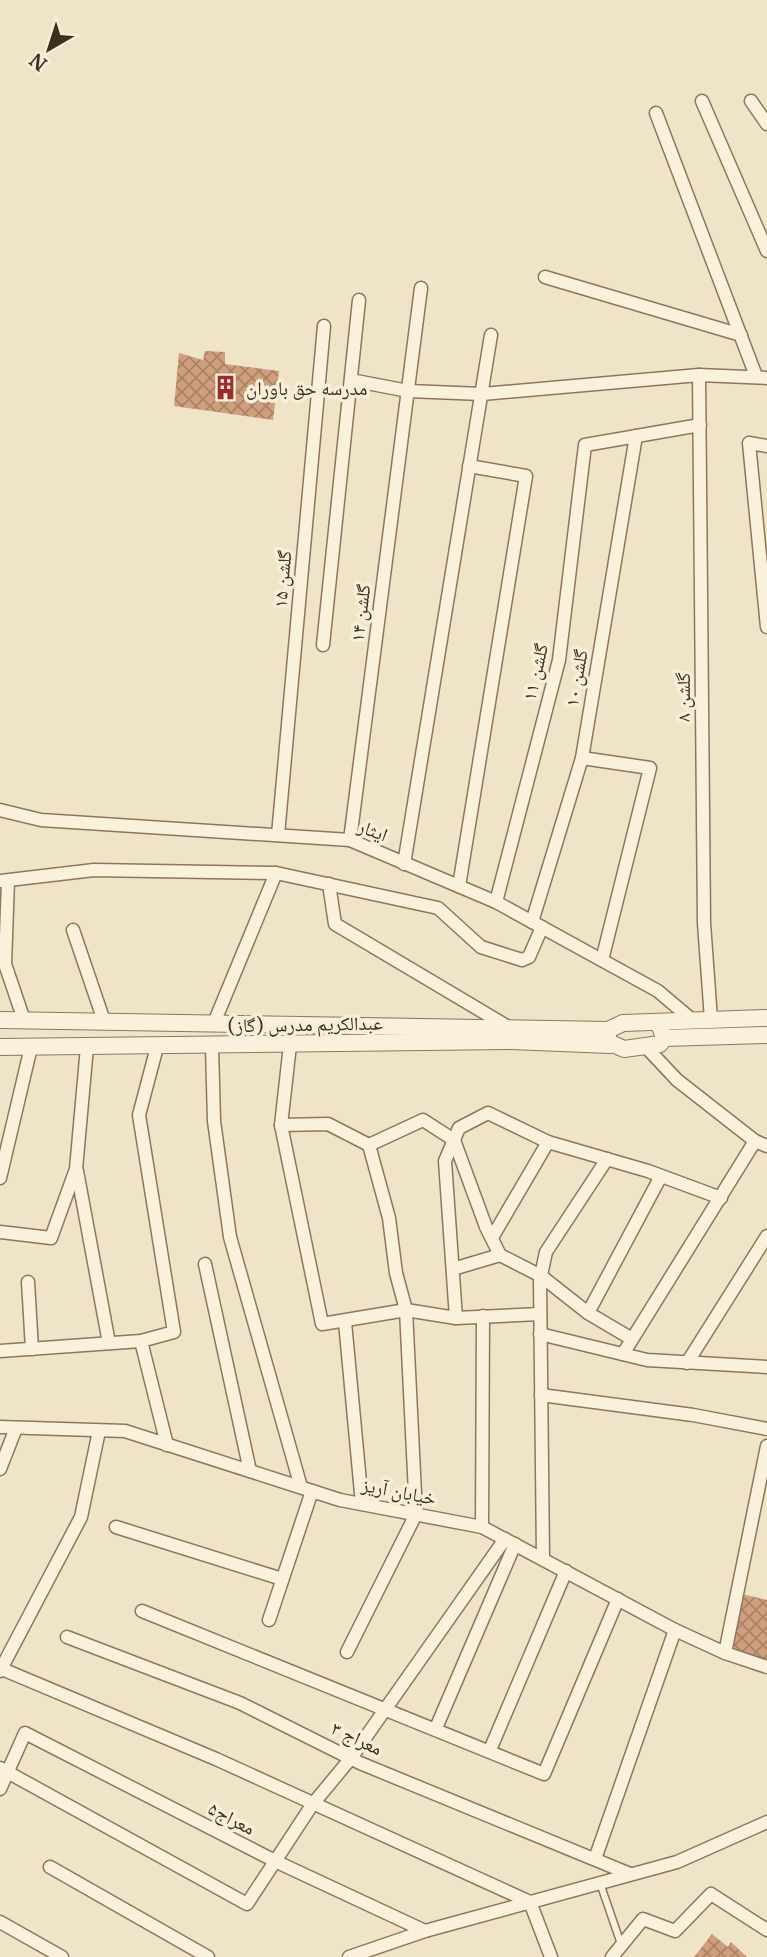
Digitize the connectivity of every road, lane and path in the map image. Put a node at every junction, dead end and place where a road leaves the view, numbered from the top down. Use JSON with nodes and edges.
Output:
{"nodes":[{"id":1,"x":702,"y":101,"type":"dead end"},
{"id":2,"x":751,"y":102,"type":"dead end"},
{"id":3,"x":656,"y":113,"type":"dead end"},
{"id":4,"x":767,"y":124,"type":"edge"},
{"id":5,"x":767,"y":251,"type":"edge"},
{"id":6,"x":545,"y":277,"type":"dead end"},
{"id":7,"x":421,"y":288,"type":"dead end"},
{"id":8,"x":359,"y":300,"type":"dead end"},
{"id":9,"x":324,"y":326,"type":"dead end"},
{"id":10,"x":491,"y":335,"type":"dead end"},
{"id":11,"x":741,"y":335,"type":"junction"},
{"id":12,"x":699,"y":375,"type":"junction"},
{"id":13,"x":761,"y":377,"type":"edge"},
{"id":14,"x":351,"y":380,"type":"junction"},
{"id":15,"x":408,"y":391,"type":"junction"},
{"id":16,"x":482,"y":394,"type":"junction"},
{"id":17,"x":700,"y":425,"type":"junction"},
{"id":18,"x":636,"y":436,"type":"junction"},
{"id":19,"x":767,"y":446,"type":"edge"},
{"id":20,"x":470,"y":466,"type":"junction"},
{"id":21,"x":767,"y":627,"type":"edge"},
{"id":22,"x":323,"y":645,"type":"dead end"},
{"id":23,"x":582,"y":758,"type":"junction"},
{"id":24,"x":0,"y":810,"type":"edge"},
{"id":25,"x":278,"y":835,"type":"junction"},
{"id":26,"x":350,"y":840,"type":"junction"},
{"id":27,"x":404,"y":864,"type":"junction"},
{"id":28,"x":276,"y":873,"type":"junction"},
{"id":29,"x":4,"y":881,"type":"edge"},
{"id":30,"x":329,"y":884,"type":"junction"},
{"id":31,"x":459,"y":886,"type":"junction"},
{"id":32,"x":496,"y":902,"type":"junction"},
{"id":33,"x":537,"y":924,"type":"junction"},
{"id":34,"x":74,"y":930,"type":"dead end"},
{"id":35,"x":602,"y":960,"type":"junction"},
{"id":36,"x":3,"y":964,"type":"edge"},
{"id":37,"x":767,"y":1017,"type":"edge"},
{"id":38,"x":691,"y":1019,"type":"junction"},
{"id":39,"x":711,"y":1019,"type":"junction"},
{"id":40,"x":0,"y":1020,"type":"edge"},
{"id":41,"x":24,"y":1020,"type":"junction"},
{"id":42,"x":104,"y":1021,"type":"junction"},
{"id":43,"x":655,"y":1022,"type":"junction"},
{"id":44,"x":214,"y":1023,"type":"junction"},
{"id":45,"x":510,"y":1028,"type":"junction"},
{"id":46,"x":767,"y":1035,"type":"edge"},
{"id":47,"x":609,"y":1038,"type":"junction"},
{"id":48,"x":664,"y":1038,"type":"junction"},
{"id":49,"x":290,"y":1045,"type":"junction"},
{"id":50,"x":32,"y":1047,"type":"junction"},
{"id":51,"x":87,"y":1047,"type":"junction"},
{"id":52,"x":157,"y":1047,"type":"junction"},
{"id":53,"x":212,"y":1047,"type":"junction"},
{"id":54,"x":646,"y":1047,"type":"junction"},
{"id":55,"x":0,"y":1048,"type":"edge"},
{"id":56,"x":282,"y":1125,"type":"junction"},
{"id":57,"x":454,"y":1140,"type":"junction"},
{"id":58,"x":548,"y":1142,"type":"junction"},
{"id":59,"x":761,"y":1144,"type":"edge"},
{"id":60,"x":369,"y":1145,"type":"junction"},
{"id":61,"x":607,"y":1159,"type":"junction"},
{"id":62,"x":76,"y":1169,"type":"junction"},
{"id":63,"x":661,"y":1176,"type":"junction"},
{"id":64,"x":0,"y":1178,"type":"edge"},
{"id":65,"x":720,"y":1198,"type":"junction"},
{"id":66,"x":0,"y":1232,"type":"edge"},
{"id":67,"x":493,"y":1236,"type":"junction"},
{"id":68,"x":767,"y":1236,"type":"edge"},
{"id":69,"x":500,"y":1255,"type":"junction"},
{"id":70,"x":205,"y":1264,"type":"dead end"},
{"id":71,"x":453,"y":1269,"type":"junction"},
{"id":72,"x":541,"y":1276,"type":"junction"},
{"id":73,"x":28,"y":1282,"type":"dead end"},
{"id":74,"x":406,"y":1310,"type":"junction"},
{"id":75,"x":588,"y":1313,"type":"junction"},
{"id":76,"x":540,"y":1314,"type":"junction"},
{"id":77,"x":482,"y":1316,"type":"junction"},
{"id":78,"x":456,"y":1318,"type":"junction"},
{"id":79,"x":345,"y":1322,"type":"junction"},
{"id":80,"x":540,"y":1334,"type":"junction"},
{"id":81,"x":632,"y":1339,"type":"junction"},
{"id":82,"x":141,"y":1341,"type":"junction"},
{"id":83,"x":109,"y":1343,"type":"junction"},
{"id":84,"x":32,"y":1349,"type":"junction"},
{"id":85,"x":0,"y":1351,"type":"edge"},
{"id":86,"x":623,"y":1354,"type":"junction"},
{"id":87,"x":687,"y":1363,"type":"junction"},
{"id":88,"x":765,"y":1364,"type":"edge"},
{"id":89,"x":541,"y":1395,"type":"junction"},
{"id":90,"x":0,"y":1427,"type":"edge"},
{"id":91,"x":16,"y":1428,"type":"junction"},
{"id":92,"x":767,"y":1429,"type":"edge"},
{"id":93,"x":99,"y":1431,"type":"junction"},
{"id":94,"x":167,"y":1445,"type":"junction"},
{"id":95,"x":767,"y":1446,"type":"edge"},
{"id":96,"x":0,"y":1469,"type":"edge"},
{"id":97,"x":250,"y":1471,"type":"junction"},
{"id":98,"x":306,"y":1489,"type":"junction"},
{"id":99,"x":362,"y":1504,"type":"junction"},
{"id":100,"x":416,"y":1514,"type":"junction"},
{"id":101,"x":116,"y":1527,"type":"dead end"},
{"id":102,"x":482,"y":1527,"type":"junction"},
{"id":103,"x":510,"y":1542,"type":"junction"},
{"id":104,"x":543,"y":1559,"type":"junction"},
{"id":105,"x":566,"y":1571,"type":"junction"},
{"id":106,"x":282,"y":1579,"type":"junction"},
{"id":107,"x":618,"y":1599,"type":"junction"},
{"id":108,"x":142,"y":1611,"type":"dead end"},
{"id":109,"x":269,"y":1620,"type":"dead end"},
{"id":110,"x":675,"y":1630,"type":"junction"},
{"id":111,"x":67,"y":1637,"type":"dead end"},
{"id":112,"x":347,"y":1652,"type":"dead end"},
{"id":113,"x":725,"y":1653,"type":"junction"},
{"id":114,"x":767,"y":1667,"type":"edge"},
{"id":115,"x":1,"y":1670,"type":"edge"},
{"id":116,"x":386,"y":1708,"type":"junction"},
{"id":117,"x":436,"y":1728,"type":"junction"},
{"id":118,"x":490,"y":1750,"type":"junction"},
{"id":119,"x":351,"y":1758,"type":"junction"},
{"id":120,"x":4,"y":1770,"type":"edge"},
{"id":121,"x":0,"y":1789,"type":"edge"},
{"id":122,"x":312,"y":1805,"type":"junction"},
{"id":123,"x":767,"y":1822,"type":"edge"},
{"id":124,"x":595,"y":1860,"type":"junction"},
{"id":125,"x":277,"y":1862,"type":"junction"},
{"id":126,"x":50,"y":1867,"type":"dead end"},
{"id":127,"x":630,"y":1874,"type":"junction"},
{"id":128,"x":600,"y":1882,"type":"junction"},
{"id":129,"x":530,"y":1902,"type":"junction"},
{"id":130,"x":0,"y":1922,"type":"edge"},
{"id":131,"x":767,"y":1930,"type":"edge"},
{"id":132,"x":425,"y":1931,"type":"junction"},
{"id":133,"x":622,"y":1945,"type":"junction"},
{"id":134,"x":62,"y":1957,"type":"edge"},
{"id":135,"x":208,"y":1957,"type":"edge"},
{"id":136,"x":349,"y":1957,"type":"edge"},
{"id":137,"x":551,"y":1957,"type":"edge"},
{"id":138,"x":612,"y":1957,"type":"edge"}],
"edges":[{"from":1,"to":5,"type":"street"},
{"from":2,"to":4,"type":"street"},
{"from":3,"to":11,"type":"street"},
{"from":6,"to":11,"type":"street"},
{"from":7,"to":15,"type":"street","name":"گلشن ۱۴"},
{"from":8,"to":14,"type":"street"},
{"from":9,"to":25,"type":"street","name":"گلشن ۱۵"},
{"from":10,"to":16,"type":"street"},
{"from":11,"to":13,"type":"street"},
{"from":12,"to":13,"type":"street"},
{"from":12,"to":16,"type":"street"},
{"from":12,"to":17,"type":"street","name":"گلشن ۸"},
{"from":14,"to":15,"type":"street"},
{"from":14,"to":22,"type":"street"},
{"from":15,"to":16,"type":"street"},
{"from":15,"to":26,"type":"street","name":"گلشن ۱۴"},
{"from":16,"to":20,"type":"street"},
{"from":17,"to":18,"type":"street"},
{"from":17,"to":39,"type":"street","name":"گلشن ۸"},
{"from":18,"to":23,"type":"street","name":"گلشن ۱۰"},
{"from":18,"to":32,"type":"street","name":"گلشن ۱۱"},
{"from":19,"to":21,"type":"street"},
{"from":20,"to":27,"type":"street"},
{"from":20,"to":31,"type":"street"},
{"from":23,"to":33,"type":"street","name":"گلشن ۱۰"},
{"from":23,"to":35,"type":"street"},
{"from":24,"to":25,"type":"street","name":"ایثار"},
{"from":25,"to":26,"type":"street","name":"ایثار"},
{"from":26,"to":27,"type":"street","name":"ایثار"},
{"from":27,"to":31,"type":"street","name":"ایثار"},
{"from":28,"to":29,"type":"street","name":"گلشن ۱۰"},
{"from":28,"to":30,"type":"street","name":"گلشن ۱۰"},
{"from":28,"to":44,"type":"street"},
{"from":29,"to":36,"type":"street"},
{"from":30,"to":33,"type":"street","name":"گلشن ۱۰"},
{"from":30,"to":45,"type":"street"},
{"from":31,"to":32,"type":"street","name":"ایثار"},
{"from":32,"to":33,"type":"street","name":"ایثار"},
{"from":33,"to":35,"type":"street","name":"ایثار"},
{"from":34,"to":42,"type":"street"},
{"from":35,"to":38,"type":"street","name":"ایثار"},
{"from":36,"to":41,"type":"street"},
{"from":37,"to":39,"type":"street"},
{"from":38,"to":39,"type":"street"},
{"from":38,"to":43,"type":"street"},
{"from":40,"to":41,"type":"street","name":"عبدالکریم مدرس (گاز)"},
{"from":41,"to":42,"type":"street","name":"عبدالکریم مدرس (گاز)"},
{"from":42,"to":44,"type":"street","name":"عبدالکریم مدرس (گاز)"},
{"from":43,"to":47,"type":"street"},
{"from":43,"to":48,"type":"street"},
{"from":44,"to":45,"type":"street","name":"عبدالکریم مدرس (گاز)"},
{"from":44,"to":53,"type":"street"},
{"from":45,"to":47,"type":"street","name":"عبدالکریم مدرس (گاز)"},
{"from":46,"to":48,"type":"street"},
{"from":47,"to":49,"type":"street","name":"عبدالکریم مدرس (گاز)"},
{"from":47,"to":54,"type":"street"},
{"from":48,"to":54,"type":"street"},
{"from":49,"to":53,"type":"street","name":"عبدالکریم مدرس (گاز)"},
{"from":49,"to":56,"type":"street"},
{"from":50,"to":51,"type":"street","name":"عبدالکریم مدرس (گاز)"},
{"from":50,"to":55,"type":"street","name":"عبدالکریم مدرس (گاز)"},
{"from":50,"to":64,"type":"street"},
{"from":51,"to":52,"type":"street","name":"عبدالکریم مدرس (گاز)"},
{"from":51,"to":62,"type":"street"},
{"from":52,"to":53,"type":"street","name":"عبدالکریم مدرس (گاز)"},
{"from":52,"to":82,"type":"street"},
{"from":53,"to":98,"type":"street"},
{"from":54,"to":59,"type":"street"},
{"from":56,"to":60,"type":"street"},
{"from":56,"to":79,"type":"street"},
{"from":57,"to":58,"type":"street"},
{"from":57,"to":60,"type":"street"},
{"from":57,"to":67,"type":"street"},
{"from":57,"to":71,"type":"street"},
{"from":58,"to":61,"type":"street"},
{"from":58,"to":67,"type":"street"},
{"from":59,"to":65,"type":"street"},
{"from":60,"to":74,"type":"street"},
{"from":61,"to":63,"type":"street"},
{"from":61,"to":72,"type":"street"},
{"from":62,"to":66,"type":"street"},
{"from":62,"to":83,"type":"street"},
{"from":63,"to":65,"type":"street"},
{"from":63,"to":75,"type":"street"},
{"from":65,"to":81,"type":"street"},
{"from":67,"to":69,"type":"street"},
{"from":68,"to":87,"type":"street"},
{"from":69,"to":71,"type":"street"},
{"from":69,"to":72,"type":"street"},
{"from":70,"to":97,"type":"street"},
{"from":71,"to":78,"type":"street"},
{"from":72,"to":75,"type":"street"},
{"from":72,"to":76,"type":"street"},
{"from":73,"to":84,"type":"street"},
{"from":74,"to":78,"type":"street"},
{"from":74,"to":79,"type":"street"},
{"from":74,"to":100,"type":"street"},
{"from":75,"to":81,"type":"street"},
{"from":76,"to":77,"type":"street"},
{"from":76,"to":80,"type":"street"},
{"from":77,"to":78,"type":"street"},
{"from":77,"to":102,"type":"street"},
{"from":79,"to":99,"type":"street"},
{"from":80,"to":86,"type":"street"},
{"from":80,"to":89,"type":"street"},
{"from":81,"to":86,"type":"street"},
{"from":82,"to":83,"type":"street"},
{"from":82,"to":94,"type":"street"},
{"from":83,"to":84,"type":"street"},
{"from":84,"to":85,"type":"street"},
{"from":86,"to":87,"type":"street"},
{"from":87,"to":88,"type":"street"},
{"from":89,"to":92,"type":"street"},
{"from":89,"to":104,"type":"street"},
{"from":90,"to":91,"type":"street","name":"خیابان آریز"},
{"from":91,"to":93,"type":"street","name":"خیابان آریز"},
{"from":91,"to":96,"type":"street"},
{"from":93,"to":94,"type":"street","name":"خیابان آریز"},
{"from":93,"to":115,"type":"street"},
{"from":94,"to":97,"type":"street","name":"خیابان آریز"},
{"from":95,"to":113,"type":"street"},
{"from":97,"to":98,"type":"street","name":"خیابان آریز"},
{"from":98,"to":99,"type":"street","name":"خیابان آریز"},
{"from":98,"to":106,"type":"street"},
{"from":99,"to":100,"type":"street","name":"خیابان آریز"},
{"from":100,"to":102,"type":"street","name":"خیابان آریز"},
{"from":100,"to":112,"type":"street"},
{"from":101,"to":106,"type":"street"},
{"from":102,"to":103,"type":"street","name":"خیابان آریز"},
{"from":103,"to":104,"type":"street","name":"خیابان آریز"},
{"from":103,"to":116,"type":"street"},
{"from":103,"to":117,"type":"street"},
{"from":104,"to":105,"type":"street","name":"خیابان آریز"},
{"from":105,"to":107,"type":"street","name":"خیابان آریز"},
{"from":105,"to":118,"type":"street"},
{"from":106,"to":109,"type":"street"},
{"from":107,"to":110,"type":"street","name":"خیابان آریز"},
{"from":107,"to":118,"type":"street"},
{"from":108,"to":116,"type":"street"},
{"from":110,"to":113,"type":"street","name":"خیابان آریز"},
{"from":110,"to":124,"type":"street"},
{"from":111,"to":119,"type":"street","name":"معراج ۳"},
{"from":113,"to":114,"type":"street","name":"خیابان آریز"},
{"from":115,"to":122,"type":"street"},
{"from":116,"to":117,"type":"street"},
{"from":116,"to":119,"type":"street"},
{"from":117,"to":118,"type":"street"},
{"from":119,"to":122,"type":"street"},
{"from":119,"to":124,"type":"street","name":"معراج ۳"},
{"from":120,"to":121,"type":"street"},
{"from":120,"to":125,"type":"street","name":"معراج۵"},
{"from":120,"to":125,"type":"street"},
{"from":122,"to":125,"type":"street"},
{"from":122,"to":129,"type":"street"},
{"from":123,"to":127,"type":"street"},
{"from":124,"to":127,"type":"street","name":"معراج ۳"},
{"from":125,"to":132,"type":"street","name":"معراج۵"},
{"from":126,"to":135,"type":"street"},
{"from":127,"to":128,"type":"street"},
{"from":128,"to":129,"type":"street"},
{"from":128,"to":133,"type":"lane"},
{"from":129,"to":132,"type":"street"},
{"from":129,"to":137,"type":"street"},
{"from":130,"to":134,"type":"street"},
{"from":131,"to":133,"type":"street"},
{"from":132,"to":136,"type":"street"},
{"from":133,"to":138,"type":"street"}]}
